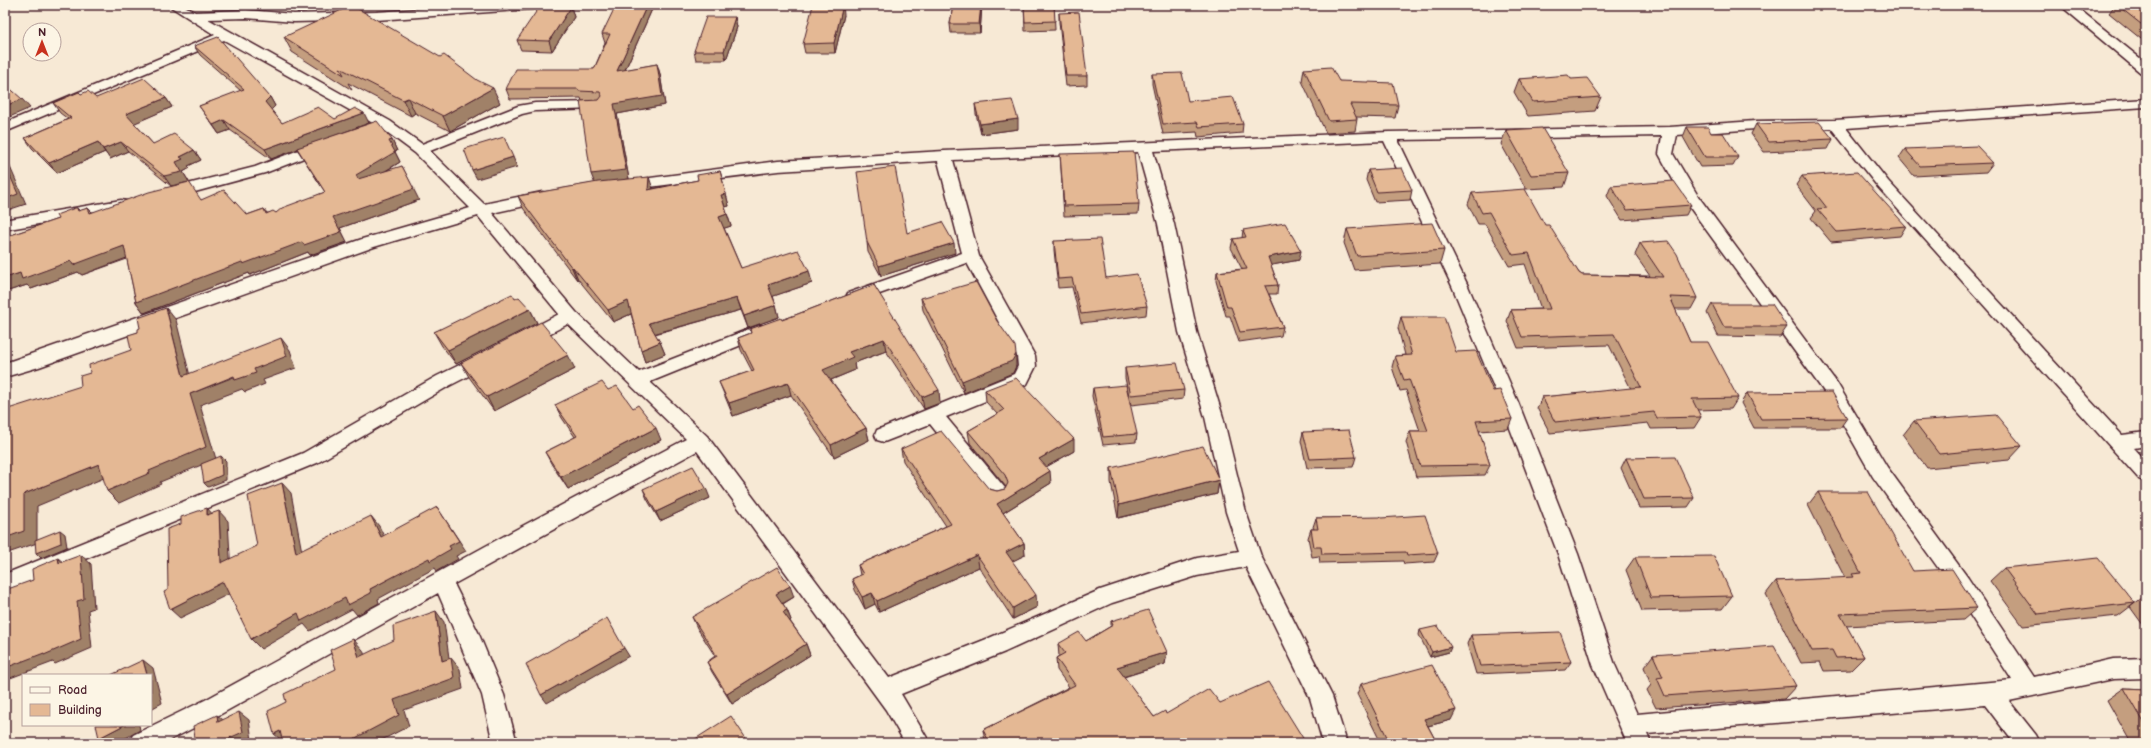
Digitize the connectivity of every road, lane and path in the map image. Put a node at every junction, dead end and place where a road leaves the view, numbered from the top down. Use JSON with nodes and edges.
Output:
{"nodes":[{"id":1,"x":174,"y":5,"type":"edge"},
{"id":2,"x":533,"y":5,"type":"edge"},
{"id":3,"x":2066,"y":5,"type":"edge"},
{"id":4,"x":193,"y":16,"type":"junction"},
{"id":5,"x":225,"y":35,"type":"junction"},
{"id":6,"x":2146,"y":70,"type":"edge"},
{"id":7,"x":2146,"y":103,"type":"edge"},
{"id":8,"x":597,"y":105,"type":"edge"},
{"id":9,"x":385,"y":124,"type":"junction"},
{"id":10,"x":1835,"y":124,"type":"junction"},
{"id":11,"x":5,"y":128,"type":"edge"},
{"id":12,"x":364,"y":131,"type":"edge"},
{"id":13,"x":1670,"y":131,"type":"junction"},
{"id":14,"x":1389,"y":136,"type":"junction"},
{"id":15,"x":336,"y":141,"type":"edge"},
{"id":16,"x":1145,"y":149,"type":"junction"},
{"id":17,"x":420,"y":150,"type":"junction"},
{"id":18,"x":944,"y":156,"type":"junction"},
{"id":19,"x":610,"y":187,"type":"edge"},
{"id":20,"x":558,"y":194,"type":"edge"},
{"id":21,"x":481,"y":210,"type":"junction"},
{"id":22,"x":9,"y":224,"type":"dead end"},
{"id":23,"x":971,"y":256,"type":"junction"},
{"id":24,"x":842,"y":302,"type":"edge"},
{"id":25,"x":570,"y":316,"type":"junction"},
{"id":26,"x":775,"y":326,"type":"edge"},
{"id":27,"x":5,"y":370,"type":"edge"},
{"id":28,"x":636,"y":380,"type":"junction"},
{"id":29,"x":933,"y":415,"type":"junction"},
{"id":30,"x":884,"y":435,"type":"dead end"},
{"id":31,"x":2146,"y":439,"type":"edge"},
{"id":32,"x":700,"y":441,"type":"junction"},
{"id":33,"x":2119,"y":443,"type":"junction"},
{"id":34,"x":2146,"y":474,"type":"edge"},
{"id":35,"x":998,"y":494,"type":"edge"},
{"id":36,"x":1251,"y":557,"type":"junction"},
{"id":37,"x":442,"y":580,"type":"junction"},
{"id":38,"x":5,"y":583,"type":"edge"},
{"id":39,"x":2146,"y":668,"type":"edge"},
{"id":40,"x":2029,"y":688,"type":"junction"},
{"id":41,"x":885,"y":690,"type":"junction"},
{"id":42,"x":1990,"y":694,"type":"junction"},
{"id":43,"x":1635,"y":734,"type":"edge"},
{"id":44,"x":141,"y":743,"type":"edge"},
{"id":45,"x":505,"y":743,"type":"edge"},
{"id":46,"x":918,"y":743,"type":"edge"},
{"id":47,"x":1335,"y":743,"type":"edge"},
{"id":48,"x":2028,"y":743,"type":"edge"}],
"edges":[{"from":1,"to":4,"type":"street"},
{"from":2,"to":4,"type":"street"},
{"from":3,"to":6,"type":"street"},
{"from":4,"to":5,"type":"street"},
{"from":5,"to":9,"type":"street"},
{"from":5,"to":11,"type":"street"},
{"from":7,"to":10,"type":"street"},
{"from":8,"to":17,"type":"street"},
{"from":9,"to":12,"type":"street"},
{"from":9,"to":17,"type":"street"},
{"from":10,"to":13,"type":"street"},
{"from":10,"to":33,"type":"street"},
{"from":13,"to":14,"type":"street"},
{"from":13,"to":40,"type":"street"},
{"from":14,"to":16,"type":"street"},
{"from":14,"to":43,"type":"street"},
{"from":15,"to":22,"type":"street"},
{"from":16,"to":18,"type":"street"},
{"from":16,"to":36,"type":"street"},
{"from":17,"to":21,"type":"street"},
{"from":18,"to":19,"type":"street"},
{"from":18,"to":23,"type":"street"},
{"from":20,"to":21,"type":"street"},
{"from":21,"to":25,"type":"street"},
{"from":21,"to":27,"type":"street"},
{"from":23,"to":24,"type":"street"},
{"from":23,"to":29,"type":"street"},
{"from":25,"to":28,"type":"street"},
{"from":25,"to":38,"type":"street"},
{"from":26,"to":28,"type":"street"},
{"from":28,"to":32,"type":"street"},
{"from":29,"to":30,"type":"street"},
{"from":29,"to":35,"type":"street"},
{"from":31,"to":33,"type":"street"},
{"from":32,"to":37,"type":"street"},
{"from":32,"to":41,"type":"street"},
{"from":33,"to":34,"type":"street"},
{"from":36,"to":41,"type":"street"},
{"from":36,"to":47,"type":"street"},
{"from":37,"to":44,"type":"street"},
{"from":37,"to":45,"type":"street"},
{"from":39,"to":40,"type":"street"},
{"from":40,"to":42,"type":"street"},
{"from":41,"to":46,"type":"street"},
{"from":42,"to":43,"type":"street"},
{"from":42,"to":48,"type":"street"}]}
